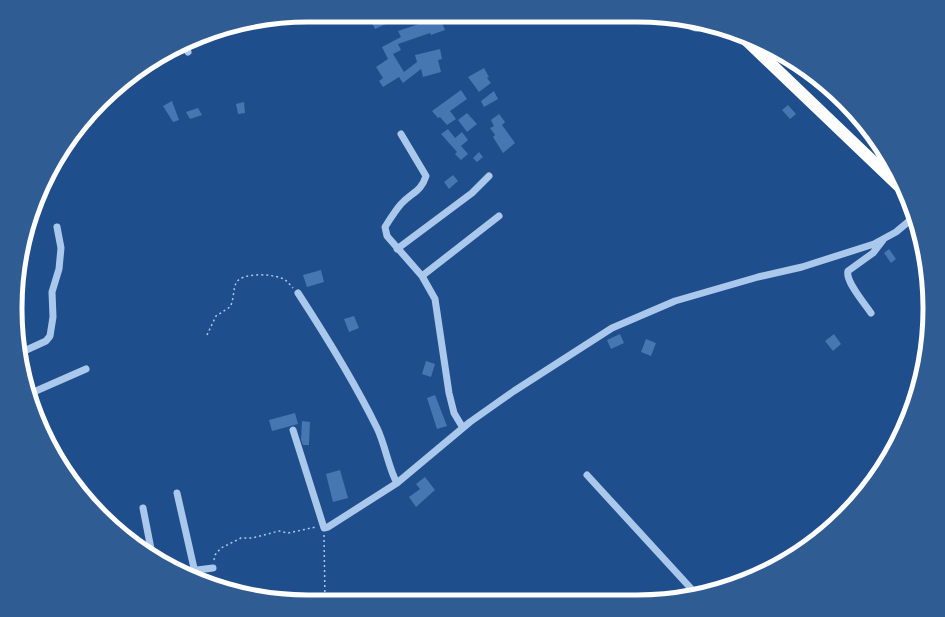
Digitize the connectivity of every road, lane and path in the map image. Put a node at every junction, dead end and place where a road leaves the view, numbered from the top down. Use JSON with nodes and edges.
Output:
{"nodes":[{"id":1,"x":765,"y":53,"type":"edge"},
{"id":2,"x":401,"y":134,"type":"dead end"},
{"id":3,"x":489,"y":176,"type":"dead end"},
{"id":4,"x":891,"y":178,"type":"edge"},
{"id":5,"x":499,"y":216,"type":"dead end"},
{"id":6,"x":909,"y":220,"type":"edge"},
{"id":7,"x":57,"y":227,"type":"dead end"},
{"id":8,"x":885,"y":238,"type":"junction"},
{"id":9,"x":396,"y":248,"type":"junction"},
{"id":10,"x":422,"y":276,"type":"junction"},
{"id":11,"x":298,"y":293,"type":"joint"},
{"id":12,"x":871,"y":313,"type":"dead end"},
{"id":13,"x":207,"y":335,"type":"dead end"},
{"id":14,"x":25,"y":351,"type":"edge"},
{"id":15,"x":86,"y":369,"type":"dead end"},
{"id":16,"x":34,"y":392,"type":"edge"},
{"id":17,"x":463,"y":428,"type":"junction"},
{"id":18,"x":293,"y":430,"type":"dead end"},
{"id":19,"x":587,"y":475,"type":"dead end"},
{"id":20,"x":397,"y":482,"type":"junction"},
{"id":21,"x":177,"y":493,"type":"dead end"},
{"id":22,"x":143,"y":508,"type":"dead end"},
{"id":23,"x":324,"y":528,"type":"junction"},
{"id":24,"x":151,"y":548,"type":"edge"},
{"id":25,"x":213,"y":568,"type":"joint"},
{"id":26,"x":194,"y":571,"type":"edge"},
{"id":27,"x":199,"y":573,"type":"edge"},
{"id":28,"x":692,"y":589,"type":"edge"},
{"id":29,"x":325,"y":595,"type":"edge"}],
"edges":[{"from":1,"to":4,"type":"highway"},
{"from":2,"to":9,"type":"street"},
{"from":3,"to":9,"type":"street"},
{"from":5,"to":10,"type":"street"},
{"from":6,"to":8,"type":"street"},
{"from":7,"to":14,"type":"street"},
{"from":8,"to":12,"type":"street"},
{"from":8,"to":17,"type":"street"},
{"from":9,"to":10,"type":"street"},
{"from":10,"to":17,"type":"street"},
{"from":11,"to":13,"type":"path"},
{"from":11,"to":20,"type":"street"},
{"from":15,"to":16,"type":"street"},
{"from":17,"to":20,"type":"street"},
{"from":18,"to":23,"type":"street"},
{"from":19,"to":28,"type":"street"},
{"from":20,"to":23,"type":"street"},
{"from":21,"to":26,"type":"street"},
{"from":22,"to":24,"type":"street"},
{"from":23,"to":25,"type":"path"},
{"from":23,"to":29,"type":"path"},
{"from":25,"to":27,"type":"street"}]}
